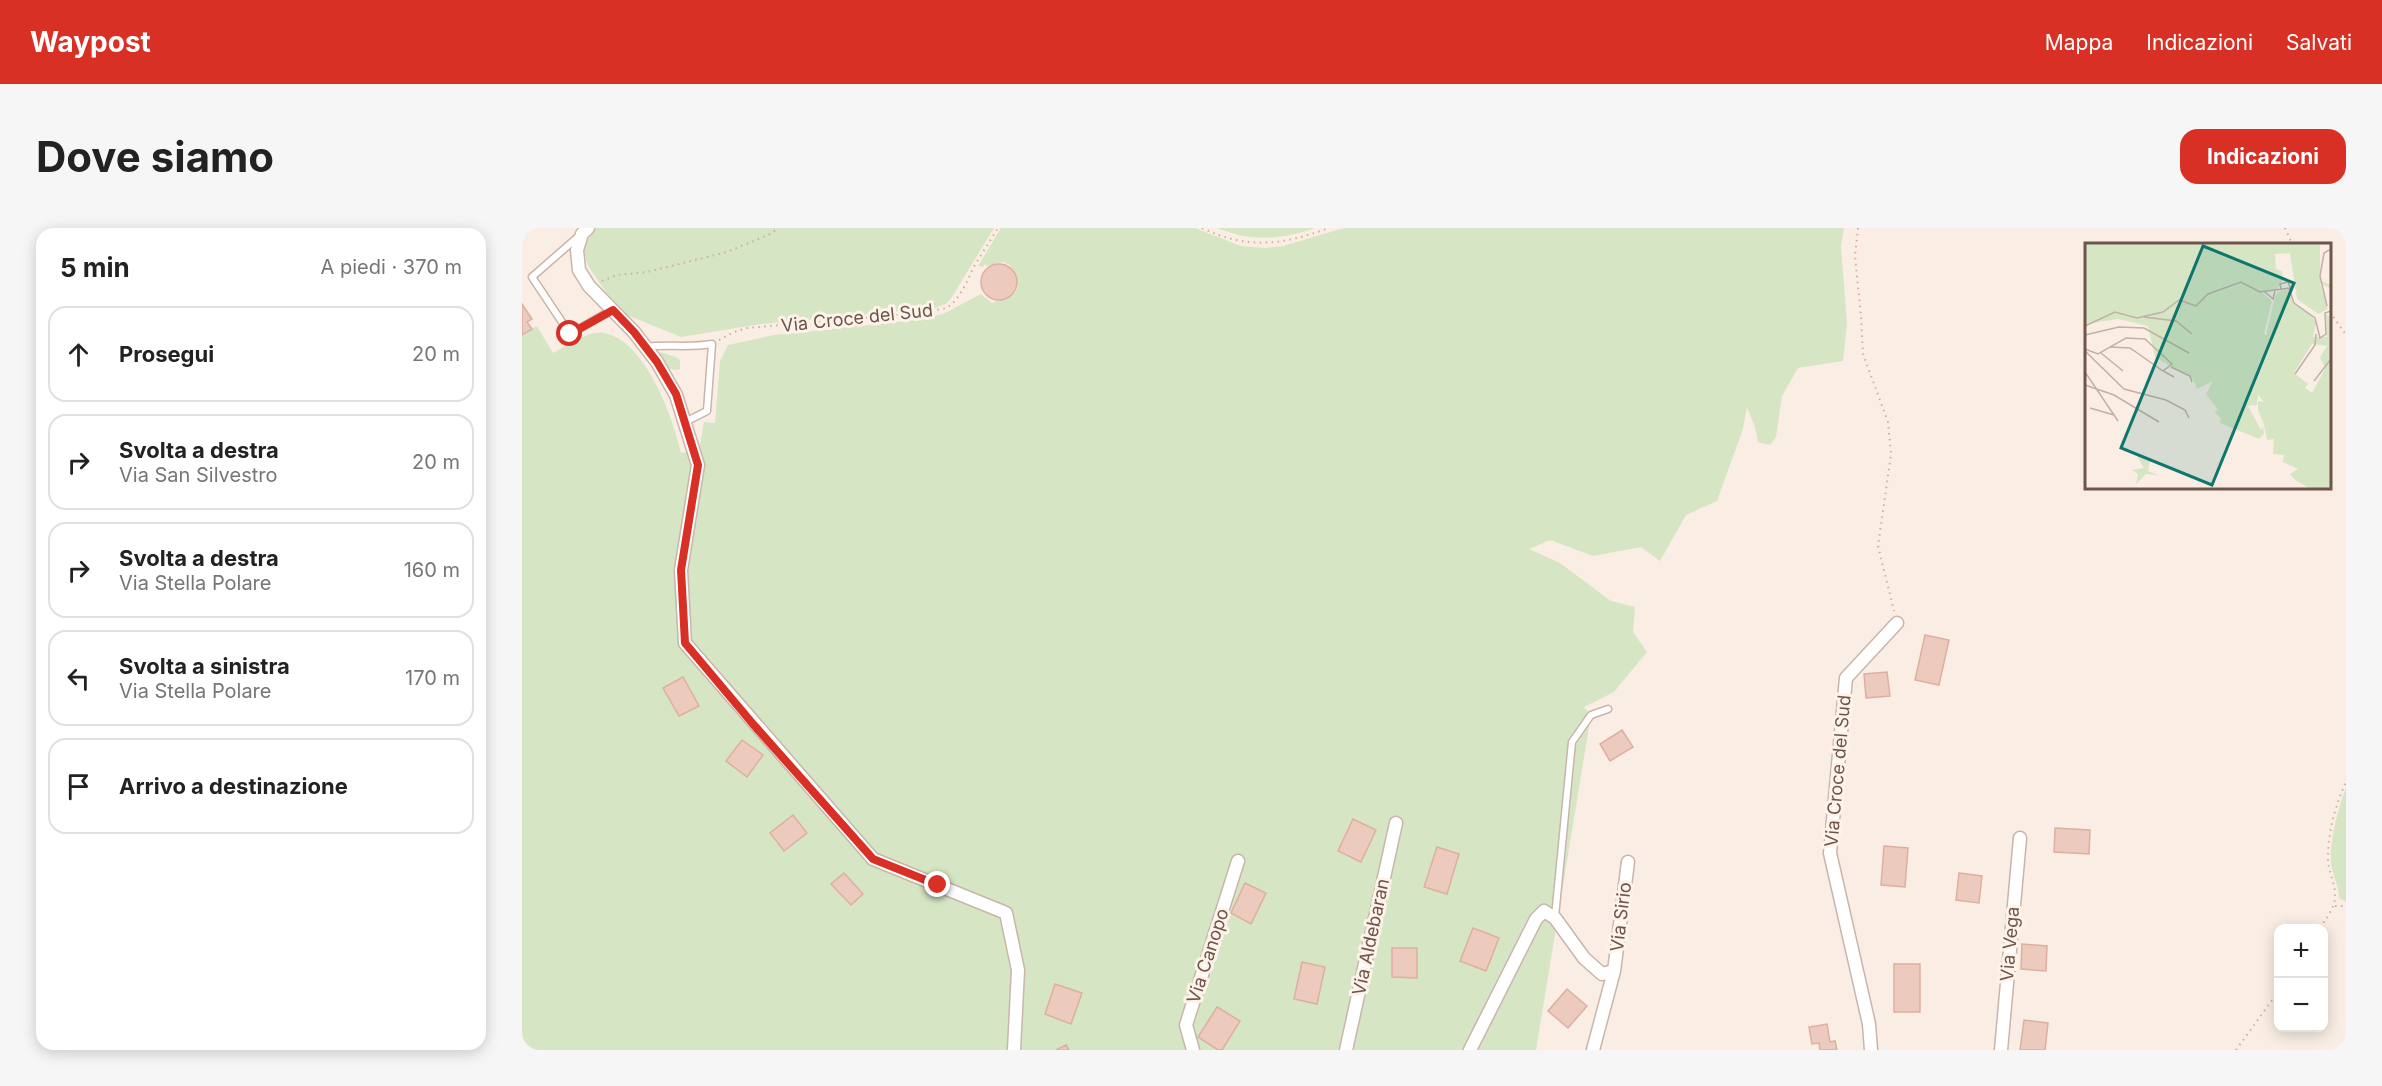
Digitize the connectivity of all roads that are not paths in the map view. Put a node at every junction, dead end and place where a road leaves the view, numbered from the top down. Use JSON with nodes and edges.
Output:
{"nodes":[{"id":1,"x":585,"y":231,"type":"edge"},
{"id":2,"x":613,"y":310,"type":"junction"},
{"id":3,"x":645,"y":347,"type":"junction"},
{"id":4,"x":685,"y":422,"type":"junction"},
{"id":5,"x":1897,"y":623,"type":"road end"},
{"id":6,"x":1608,"y":709,"type":"dead end"},
{"id":7,"x":1396,"y":824,"type":"dead end"},
{"id":8,"x":2020,"y":838,"type":"dead end"},
{"id":9,"x":1238,"y":861,"type":"dead end"},
{"id":10,"x":1628,"y":862,"type":"dead end"},
{"id":11,"x":1555,"y":918,"type":"junction"},
{"id":12,"x":1614,"y":971,"type":"junction"},
{"id":13,"x":1014,"y":1050,"type":"edge"},
{"id":14,"x":1193,"y":1050,"type":"edge"},
{"id":15,"x":1346,"y":1050,"type":"edge"},
{"id":16,"x":1470,"y":1050,"type":"edge"},
{"id":17,"x":1593,"y":1050,"type":"edge"},
{"id":18,"x":1871,"y":1050,"type":"edge"},
{"id":19,"x":2001,"y":1050,"type":"edge"}],
"edges":[{"from":1,"to":2,"type":"street"},
{"from":1,"to":2,"type":"lane"},
{"from":2,"to":3,"type":"street"},
{"from":3,"to":4,"type":"street"},
{"from":3,"to":4,"type":"lane"},
{"from":4,"to":13,"type":"street"},
{"from":5,"to":18,"type":"street","name":"Via Croce del Sud"},
{"from":6,"to":11,"type":"lane"},
{"from":7,"to":15,"type":"street","name":"Via Aldebaran"},
{"from":8,"to":19,"type":"street","name":"Via Vega"},
{"from":9,"to":14,"type":"street","name":"Via Canopo"},
{"from":10,"to":12,"type":"street","name":"Via Sirio"},
{"from":11,"to":12,"type":"street","name":"Via Sirio"},
{"from":11,"to":16,"type":"street"},
{"from":12,"to":17,"type":"street"}]}
